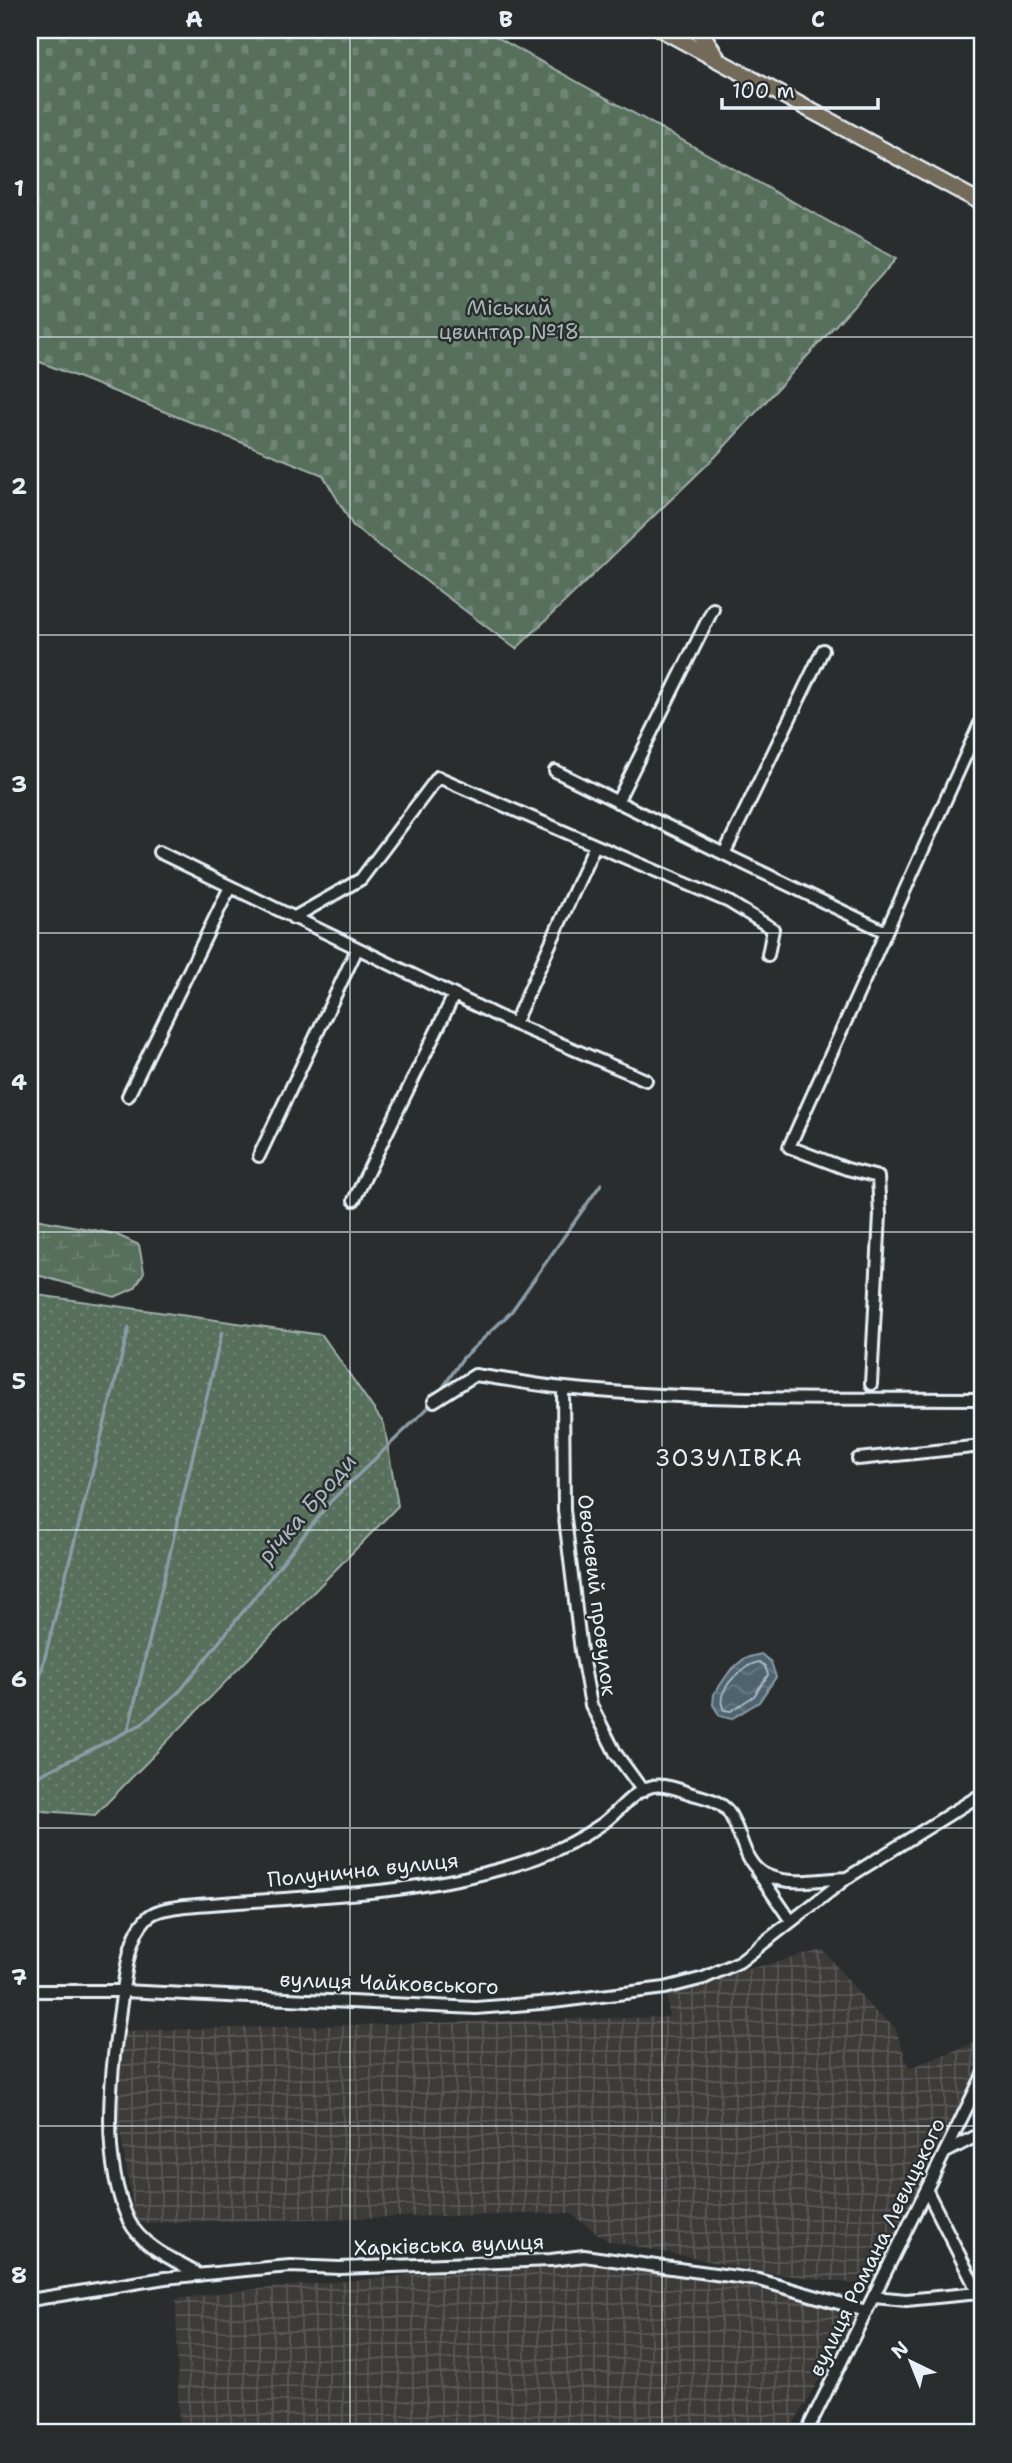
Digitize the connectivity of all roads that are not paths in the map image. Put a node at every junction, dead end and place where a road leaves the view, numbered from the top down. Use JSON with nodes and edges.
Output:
{"nodes":[{"id":1,"x":662,"y":30,"type":"edge"},
{"id":2,"x":699,"y":30,"type":"edge"},
{"id":3,"x":716,"y":58,"type":"junction"},
{"id":4,"x":982,"y":203,"type":"edge"},
{"id":5,"x":713,"y":608,"type":"dead end"},
{"id":6,"x":823,"y":650,"type":"dead end"},
{"id":7,"x":982,"y":719,"type":"edge"},
{"id":8,"x":555,"y":771,"type":"dead end"},
{"id":9,"x":617,"y":802,"type":"junction"},
{"id":10,"x":596,"y":845,"type":"junction"},
{"id":11,"x":159,"y":852,"type":"dead end"},
{"id":12,"x":724,"y":854,"type":"junction"},
{"id":13,"x":230,"y":887,"type":"junction"},
{"id":14,"x":293,"y":918,"type":"junction"},
{"id":15,"x":886,"y":932,"type":"junction"},
{"id":16,"x":357,"y":949,"type":"junction"},
{"id":17,"x":768,"y":955,"type":"dead end"},
{"id":18,"x":454,"y":995,"type":"junction"},
{"id":19,"x":514,"y":1024,"type":"junction"},
{"id":20,"x":646,"y":1080,"type":"dead end"},
{"id":21,"x":128,"y":1096,"type":"dead end"},
{"id":22,"x":259,"y":1156,"type":"dead end"},
{"id":23,"x":354,"y":1200,"type":"dead end"},
{"id":24,"x":871,"y":1384,"type":"dead end"},
{"id":25,"x":563,"y":1388,"type":"junction"},
{"id":26,"x":982,"y":1399,"type":"edge"},
{"id":27,"x":435,"y":1401,"type":"dead end"},
{"id":28,"x":982,"y":1446,"type":"edge"},
{"id":29,"x":858,"y":1459,"type":"dead end"},
{"id":30,"x":643,"y":1791,"type":"junction"},
{"id":31,"x":982,"y":1794,"type":"edge"},
{"id":32,"x":751,"y":1861,"type":"junction"},
{"id":33,"x":847,"y":1878,"type":"junction"},
{"id":34,"x":791,"y":1921,"type":"junction"},
{"id":35,"x":30,"y":1991,"type":"edge"},
{"id":36,"x":123,"y":1991,"type":"junction"},
{"id":37,"x":982,"y":2077,"type":"edge"},
{"id":38,"x":982,"y":2133,"type":"edge"},
{"id":39,"x":946,"y":2152,"type":"junction"},
{"id":40,"x":927,"y":2191,"type":"junction"},
{"id":41,"x":200,"y":2275,"type":"junction"},
{"id":42,"x":980,"y":2296,"type":"edge"},
{"id":43,"x":874,"y":2297,"type":"junction"},
{"id":44,"x":30,"y":2300,"type":"edge"},
{"id":45,"x":866,"y":2311,"type":"junction"},
{"id":46,"x":806,"y":2433,"type":"edge"}],
"edges":[{"from":1,"to":3,"type":"main road"},
{"from":2,"to":3,"type":"highway"},
{"from":3,"to":4,"type":"main road"},
{"from":5,"to":9,"type":"street"},
{"from":6,"to":12,"type":"street"},
{"from":7,"to":15,"type":"street"},
{"from":8,"to":9,"type":"street"},
{"from":9,"to":12,"type":"street"},
{"from":10,"to":14,"type":"street"},
{"from":10,"to":17,"type":"street"},
{"from":10,"to":19,"type":"street"},
{"from":11,"to":13,"type":"street"},
{"from":12,"to":15,"type":"street"},
{"from":13,"to":14,"type":"street"},
{"from":13,"to":21,"type":"street"},
{"from":14,"to":16,"type":"street"},
{"from":15,"to":24,"type":"street"},
{"from":16,"to":18,"type":"street"},
{"from":16,"to":22,"type":"street"},
{"from":18,"to":19,"type":"street"},
{"from":18,"to":23,"type":"street"},
{"from":19,"to":20,"type":"street"},
{"from":25,"to":26,"type":"street"},
{"from":25,"to":27,"type":"street"},
{"from":25,"to":30,"type":"street","name":"Овочевий провулок"},
{"from":28,"to":29,"type":"street"},
{"from":30,"to":32,"type":"street"},
{"from":30,"to":36,"type":"street","name":"Полунична вулиця"},
{"from":31,"to":33,"type":"street","name":"вулиця Чайковського"},
{"from":32,"to":33,"type":"street"},
{"from":32,"to":34,"type":"street"},
{"from":33,"to":34,"type":"street","name":"вулиця Чайковського"},
{"from":34,"to":36,"type":"street","name":"вулиця Чайковського"},
{"from":35,"to":36,"type":"street","name":"вулиця Чайковського"},
{"from":36,"to":41,"type":"street","name":"Полунична вулиця"},
{"from":37,"to":39,"type":"street","name":"вулиця Романа Левицького"},
{"from":38,"to":39,"type":"street"},
{"from":39,"to":40,"type":"street","name":"вулиця Романа Левицького"},
{"from":40,"to":42,"type":"street"},
{"from":40,"to":43,"type":"street","name":"вулиця Романа Левицького"},
{"from":41,"to":44,"type":"street","name":"Харківська вулиця"},
{"from":41,"to":45,"type":"street","name":"Харківська вулиця"},
{"from":42,"to":43,"type":"street"},
{"from":43,"to":45,"type":"street","name":"вулиця Романа Левицького"},
{"from":45,"to":46,"type":"street","name":"вулиця Романа Левицького"}]}
